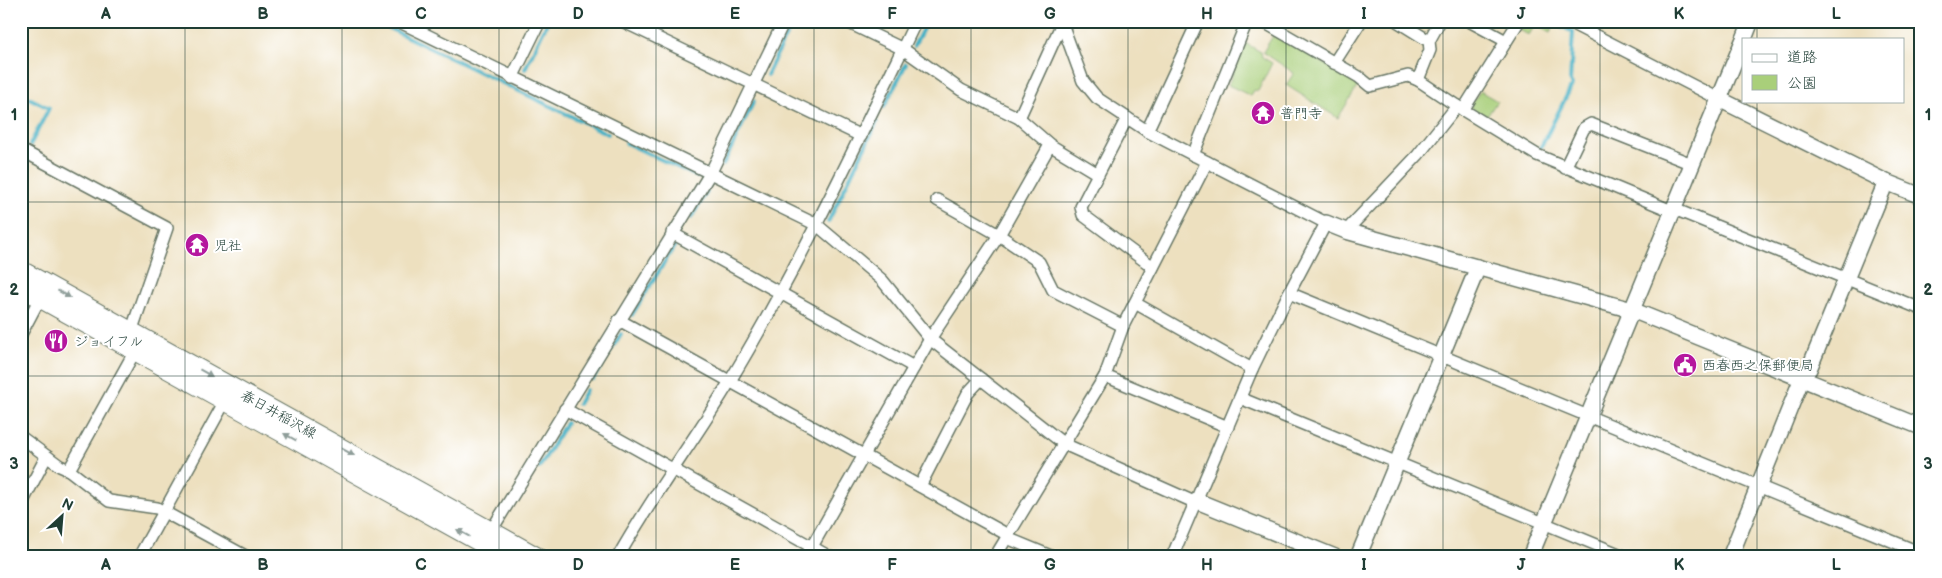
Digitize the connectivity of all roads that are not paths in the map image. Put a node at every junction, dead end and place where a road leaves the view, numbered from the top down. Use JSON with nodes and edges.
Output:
{"nodes":[{"id":1,"x":398,"y":21,"type":"edge"},
{"id":2,"x":540,"y":21,"type":"edge"},
{"id":3,"x":622,"y":21,"type":"edge"},
{"id":4,"x":784,"y":21,"type":"edge"},
{"id":5,"x":845,"y":21,"type":"edge"},
{"id":6,"x":916,"y":21,"type":"edge"},
{"id":7,"x":1198,"y":21,"type":"edge"},
{"id":8,"x":1248,"y":21,"type":"edge"},
{"id":9,"x":1262,"y":21,"type":"edge"},
{"id":10,"x":1361,"y":21,"type":"edge"},
{"id":11,"x":1396,"y":21,"type":"edge"},
{"id":12,"x":1440,"y":21,"type":"edge"},
{"id":13,"x":1469,"y":21,"type":"edge"},
{"id":14,"x":1519,"y":21,"type":"edge"},
{"id":15,"x":1567,"y":21,"type":"edge"},
{"id":16,"x":1752,"y":21,"type":"edge"},
{"id":17,"x":1062,"y":22,"type":"edge"},
{"id":18,"x":1744,"y":38,"type":"edge"},
{"id":19,"x":1429,"y":41,"type":"junction"},
{"id":20,"x":1506,"y":41,"type":"junction"},
{"id":21,"x":1742,"y":44,"type":"edge"},
{"id":22,"x":903,"y":49,"type":"junction"},
{"id":23,"x":1334,"y":63,"type":"junction"},
{"id":24,"x":512,"y":78,"type":"junction"},
{"id":25,"x":1418,"y":80,"type":"junction"},
{"id":26,"x":753,"y":84,"type":"junction"},
{"id":27,"x":1719,"y":99,"type":"junction"},
{"id":28,"x":1460,"y":108,"type":"junction"},
{"id":29,"x":1019,"y":118,"type":"junction"},
{"id":30,"x":1127,"y":118,"type":"junction"},
{"id":31,"x":1147,"y":131,"type":"junction"},
{"id":32,"x":861,"y":136,"type":"junction"},
{"id":33,"x":1050,"y":144,"type":"junction"},
{"id":34,"x":21,"y":150,"type":"edge"},
{"id":35,"x":1193,"y":155,"type":"junction"},
{"id":36,"x":1207,"y":162,"type":"junction"},
{"id":37,"x":1692,"y":164,"type":"junction"},
{"id":38,"x":1565,"y":168,"type":"junction"},
{"id":39,"x":711,"y":172,"type":"junction"},
{"id":40,"x":1098,"y":174,"type":"junction"},
{"id":41,"x":1886,"y":182,"type":"junction"},
{"id":42,"x":1921,"y":196,"type":"edge"},
{"id":43,"x":937,"y":200,"type":"dead end"},
{"id":44,"x":1673,"y":210,"type":"junction"},
{"id":45,"x":1326,"y":223,"type":"junction"},
{"id":46,"x":817,"y":225,"type":"junction"},
{"id":47,"x":1346,"y":231,"type":"junction"},
{"id":48,"x":672,"y":233,"type":"junction"},
{"id":49,"x":999,"y":235,"type":"junction"},
{"id":50,"x":1153,"y":267,"type":"junction"},
{"id":51,"x":1478,"y":267,"type":"junction"},
{"id":52,"x":21,"y":270,"type":"edge"},
{"id":53,"x":1846,"y":279,"type":"junction"},
{"id":54,"x":21,"y":288,"type":"edge"},
{"id":55,"x":1289,"y":293,"type":"junction"},
{"id":56,"x":780,"y":294,"type":"junction"},
{"id":57,"x":40,"y":298,"type":"junction"},
{"id":58,"x":1135,"y":303,"type":"junction"},
{"id":59,"x":1921,"y":309,"type":"edge"},
{"id":60,"x":1632,"y":310,"type":"junction"},
{"id":61,"x":619,"y":320,"type":"junction"},
{"id":62,"x":1123,"y":326,"type":"junction"},
{"id":63,"x":131,"y":332,"type":"junction"},
{"id":64,"x":21,"y":334,"type":"edge"},
{"id":65,"x":930,"y":339,"type":"junction"},
{"id":66,"x":134,"y":351,"type":"junction"},
{"id":67,"x":1441,"y":356,"type":"junction"},
{"id":68,"x":914,"y":367,"type":"junction"},
{"id":69,"x":1252,"y":370,"type":"junction"},
{"id":70,"x":1105,"y":376,"type":"junction"},
{"id":71,"x":1802,"y":378,"type":"junction"},
{"id":72,"x":981,"y":379,"type":"junction"},
{"id":73,"x":730,"y":382,"type":"junction"},
{"id":74,"x":1240,"y":398,"type":"junction"},
{"id":75,"x":225,"y":401,"type":"junction"},
{"id":76,"x":565,"y":409,"type":"junction"},
{"id":77,"x":1588,"y":417,"type":"junction"},
{"id":78,"x":1228,"y":427,"type":"junction"},
{"id":79,"x":1921,"y":427,"type":"edge"},
{"id":80,"x":21,"y":437,"type":"edge"},
{"id":81,"x":1064,"y":444,"type":"junction"},
{"id":82,"x":864,"y":456,"type":"junction"},
{"id":83,"x":48,"y":457,"type":"junction"},
{"id":84,"x":1397,"y":463,"type":"junction"},
{"id":85,"x":673,"y":469,"type":"junction"},
{"id":86,"x":69,"y":470,"type":"junction"},
{"id":87,"x":920,"y":486,"type":"junction"},
{"id":88,"x":1758,"y":486,"type":"junction"},
{"id":89,"x":1196,"y":502,"type":"junction"},
{"id":90,"x":21,"y":505,"type":"edge"},
{"id":91,"x":164,"y":512,"type":"junction"},
{"id":92,"x":1544,"y":523,"type":"junction"},
{"id":93,"x":1008,"y":536,"type":"junction"},
{"id":94,"x":484,"y":544,"type":"edge"},
{"id":95,"x":809,"y":552,"type":"edge"},
{"id":96,"x":1921,"y":553,"type":"edge"},
{"id":97,"x":139,"y":557,"type":"edge"},
{"id":98,"x":247,"y":557,"type":"edge"},
{"id":99,"x":506,"y":557,"type":"edge"},
{"id":100,"x":538,"y":557,"type":"edge"},
{"id":101,"x":618,"y":557,"type":"edge"},
{"id":102,"x":830,"y":557,"type":"edge"},
{"id":103,"x":995,"y":557,"type":"edge"},
{"id":104,"x":1053,"y":557,"type":"edge"},
{"id":105,"x":1172,"y":557,"type":"edge"},
{"id":106,"x":1335,"y":557,"type":"edge"},
{"id":107,"x":1358,"y":557,"type":"edge"},
{"id":108,"x":1530,"y":557,"type":"edge"},
{"id":109,"x":1626,"y":557,"type":"edge"},
{"id":110,"x":1730,"y":557,"type":"edge"}],
"edges":[{"from":1,"to":24,"type":"street"},
{"from":2,"to":24,"type":"street"},
{"from":3,"to":26,"type":"street"},
{"from":4,"to":26,"type":"street"},
{"from":5,"to":22,"type":"street"},
{"from":6,"to":22,"type":"street"},
{"from":7,"to":31,"type":"street"},
{"from":8,"to":35,"type":"street"},
{"from":9,"to":23,"type":"street"},
{"from":10,"to":23,"type":"street"},
{"from":11,"to":19,"type":"street"},
{"from":12,"to":19,"type":"street"},
{"from":13,"to":20,"type":"street"},
{"from":14,"to":20,"type":"street"},
{"from":15,"to":27,"type":"street"},
{"from":16,"to":18,"type":"street"},
{"from":17,"to":29,"type":"street"},
{"from":17,"to":30,"type":"street"},
{"from":19,"to":25,"type":"street"},
{"from":20,"to":28,"type":"street"},
{"from":21,"to":27,"type":"street"},
{"from":22,"to":29,"type":"street"},
{"from":22,"to":32,"type":"street"},
{"from":23,"to":25,"type":"street"},
{"from":24,"to":39,"type":"street"},
{"from":25,"to":28,"type":"street"},
{"from":26,"to":32,"type":"street"},
{"from":26,"to":39,"type":"street"},
{"from":27,"to":37,"type":"street"},
{"from":27,"to":41,"type":"street"},
{"from":28,"to":38,"type":"street"},
{"from":28,"to":47,"type":"street"},
{"from":29,"to":33,"type":"street"},
{"from":30,"to":31,"type":"street"},
{"from":30,"to":40,"type":"street"},
{"from":31,"to":35,"type":"street"},
{"from":32,"to":46,"type":"street"},
{"from":33,"to":40,"type":"street"},
{"from":33,"to":49,"type":"street"},
{"from":34,"to":63,"type":"street"},
{"from":35,"to":36,"type":"street"},
{"from":36,"to":45,"type":"street"},
{"from":36,"to":50,"type":"street"},
{"from":37,"to":38,"type":"street"},
{"from":37,"to":44,"type":"street"},
{"from":38,"to":44,"type":"street"},
{"from":39,"to":46,"type":"street"},
{"from":39,"to":48,"type":"street"},
{"from":40,"to":50,"type":"street"},
{"from":41,"to":42,"type":"street"},
{"from":41,"to":53,"type":"street"},
{"from":43,"to":49,"type":"street"},
{"from":44,"to":53,"type":"street"},
{"from":44,"to":60,"type":"street"},
{"from":45,"to":47,"type":"street"},
{"from":45,"to":55,"type":"street"},
{"from":46,"to":56,"type":"street"},
{"from":46,"to":65,"type":"street"},
{"from":47,"to":51,"type":"street"},
{"from":48,"to":56,"type":"street"},
{"from":48,"to":61,"type":"street"},
{"from":49,"to":62,"type":"street"},
{"from":49,"to":65,"type":"street"},
{"from":50,"to":58,"type":"street"},
{"from":51,"to":60,"type":"street"},
{"from":51,"to":67,"type":"street"},
{"from":52,"to":63,"type":"main road","name":"春日井稲沢線","one_way":true},
{"from":53,"to":59,"type":"street"},
{"from":53,"to":71,"type":"street"},
{"from":54,"to":57,"type":"main road","name":"春日井稲沢線"},
{"from":55,"to":67,"type":"street"},
{"from":55,"to":69,"type":"street"},
{"from":56,"to":68,"type":"street"},
{"from":56,"to":73,"type":"street"},
{"from":57,"to":64,"type":"street"},
{"from":57,"to":66,"type":"main road","name":"春日井稲沢線"},
{"from":58,"to":62,"type":"street"},
{"from":58,"to":69,"type":"street"},
{"from":60,"to":71,"type":"street"},
{"from":60,"to":77,"type":"street"},
{"from":61,"to":73,"type":"street"},
{"from":61,"to":76,"type":"street"},
{"from":62,"to":70,"type":"street"},
{"from":63,"to":94,"type":"main road","name":"春日井稲沢線","one_way":true},
{"from":65,"to":68,"type":"street"},
{"from":65,"to":72,"type":"street"},
{"from":66,"to":75,"type":"main road","name":"春日井稲沢線"},
{"from":66,"to":86,"type":"street"},
{"from":67,"to":77,"type":"street"},
{"from":67,"to":84,"type":"street"},
{"from":68,"to":82,"type":"street"},
{"from":69,"to":74,"type":"street"},
{"from":70,"to":78,"type":"street"},
{"from":70,"to":81,"type":"street"},
{"from":71,"to":79,"type":"street"},
{"from":71,"to":88,"type":"street"},
{"from":72,"to":81,"type":"street"},
{"from":72,"to":87,"type":"street"},
{"from":73,"to":82,"type":"street"},
{"from":73,"to":85,"type":"street"},
{"from":74,"to":78,"type":"street"},
{"from":74,"to":84,"type":"street"},
{"from":75,"to":91,"type":"street"},
{"from":94,"to":75,"type":"main road","name":"春日井稲沢線","one_way":true},
{"from":76,"to":85,"type":"street"},
{"from":76,"to":94,"type":"street"},
{"from":77,"to":88,"type":"street"},
{"from":77,"to":92,"type":"street"},
{"from":78,"to":89,"type":"street"},
{"from":80,"to":83,"type":"street"},
{"from":81,"to":89,"type":"street"},
{"from":81,"to":93,"type":"street"},
{"from":82,"to":87,"type":"street"},
{"from":82,"to":95,"type":"street"},
{"from":83,"to":86,"type":"street"},
{"from":83,"to":90,"type":"street"},
{"from":84,"to":92,"type":"street"},
{"from":84,"to":107,"type":"street"},
{"from":85,"to":95,"type":"street"},
{"from":85,"to":101,"type":"street"},
{"from":86,"to":91,"type":"street"},
{"from":87,"to":93,"type":"street"},
{"from":88,"to":96,"type":"street"},
{"from":88,"to":110,"type":"street"},
{"from":89,"to":105,"type":"street"},
{"from":89,"to":106,"type":"street"},
{"from":91,"to":97,"type":"street"},
{"from":91,"to":98,"type":"street"},
{"from":92,"to":108,"type":"street"},
{"from":92,"to":109,"type":"street"},
{"from":93,"to":103,"type":"street"},
{"from":93,"to":104,"type":"street"},
{"from":94,"to":99,"type":"main road","name":"春日井稲沢線"},
{"from":94,"to":100,"type":"main road","name":"春日井稲沢線"},
{"from":95,"to":102,"type":"street"}]}
